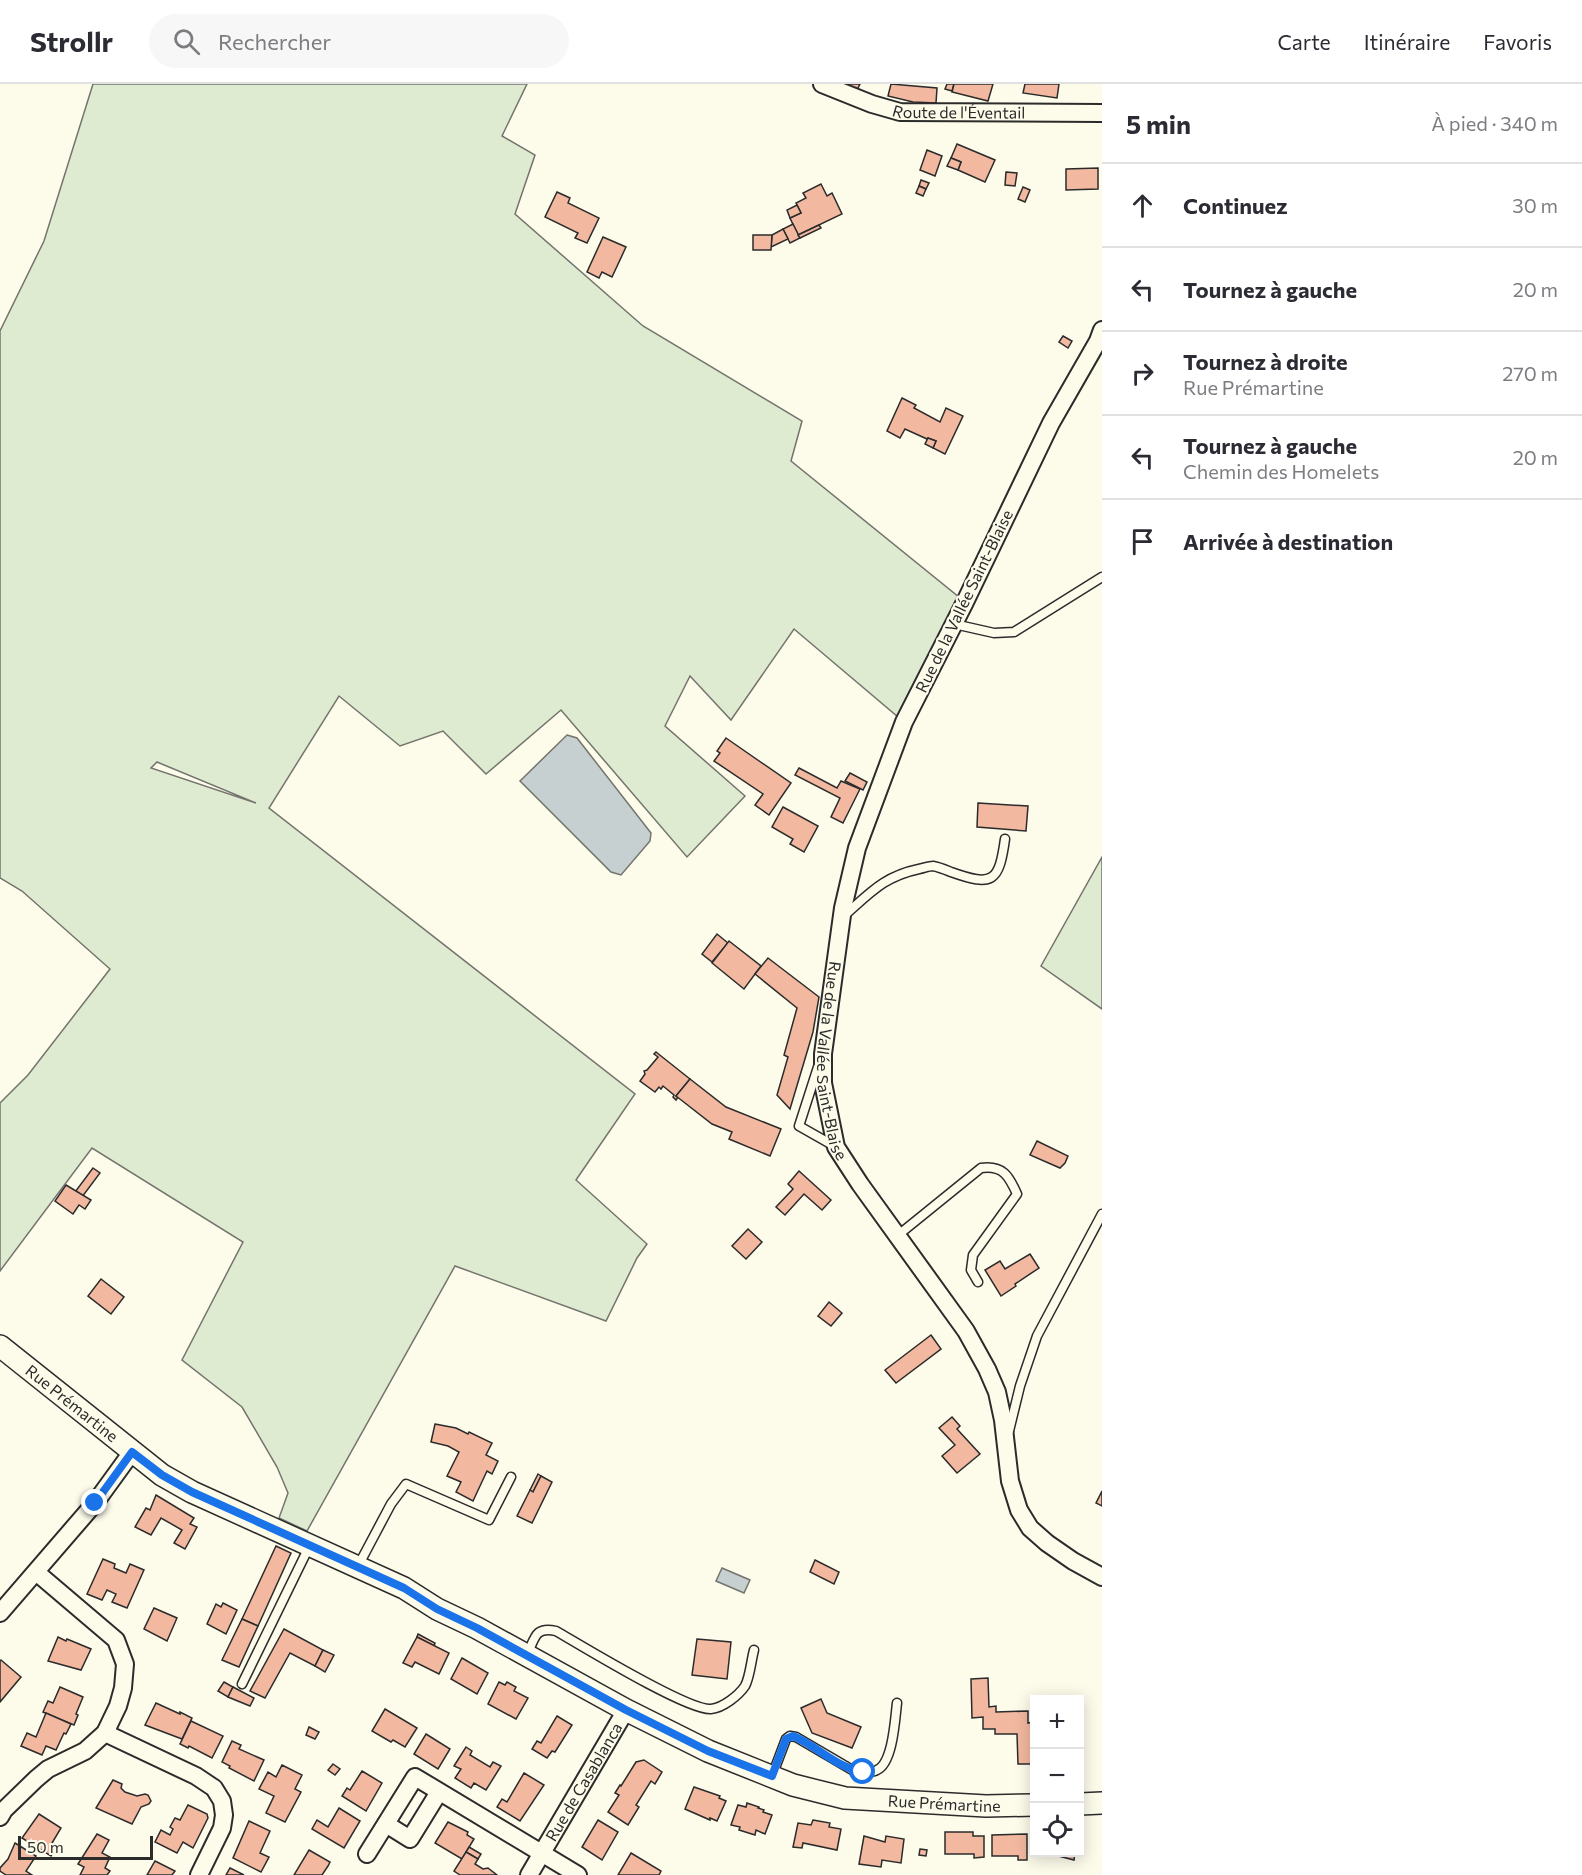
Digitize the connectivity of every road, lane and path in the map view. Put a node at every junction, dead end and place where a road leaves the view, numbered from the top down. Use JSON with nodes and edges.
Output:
{"nodes":[{"id":1,"x":822,"y":84,"type":"edge"},
{"id":2,"x":1102,"y":113,"type":"edge"},
{"id":3,"x":1102,"y":330,"type":"edge"},
{"id":4,"x":1102,"y":577,"type":"edge"},
{"id":5,"x":954,"y":624,"type":"junction"},
{"id":6,"x":1005,"y":839,"type":"dead end"},
{"id":7,"x":842,"y":917,"type":"junction"},
{"id":8,"x":823,"y":1054,"type":"junction"},
{"id":9,"x":836,"y":1147,"type":"junction"},
{"id":10,"x":1102,"y":1214,"type":"edge"},
{"id":11,"x":897,"y":1236,"type":"junction"},
{"id":12,"x":978,"y":1282,"type":"dead end"},
{"id":13,"x":0,"y":1346,"type":"edge"},
{"id":14,"x":1006,"y":1446,"type":"junction"},
{"id":15,"x":132,"y":1452,"type":"junction"},
{"id":16,"x":510,"y":1477,"type":"dead end"},
{"id":17,"x":309,"y":1547,"type":"junction"},
{"id":18,"x":357,"y":1568,"type":"junction"},
{"id":19,"x":36,"y":1572,"type":"junction"},
{"id":20,"x":1102,"y":1577,"type":"edge"},
{"id":21,"x":0,"y":1613,"type":"edge"},
{"id":22,"x":754,"y":1650,"type":"dead end"},
{"id":23,"x":527,"y":1655,"type":"junction"},
{"id":24,"x":242,"y":1684,"type":"dead end"},
{"id":25,"x":897,"y":1703,"type":"dead end"},
{"id":26,"x":626,"y":1710,"type":"junction"},
{"id":27,"x":105,"y":1733,"type":"junction"},
{"id":28,"x":772,"y":1776,"type":"junction"},
{"id":29,"x":439,"y":1792,"type":"junction"},
{"id":30,"x":1102,"y":1803,"type":"edge"},
{"id":31,"x":1084,"y":1804,"type":"edge"},
{"id":32,"x":1030,"y":1805,"type":"edge"},
{"id":33,"x":0,"y":1817,"type":"edge"},
{"id":34,"x":386,"y":1824,"type":"junction"},
{"id":35,"x":367,"y":1854,"type":"dead end"},
{"id":36,"x":542,"y":1854,"type":"junction"},
{"id":37,"x":199,"y":1875,"type":"edge"},
{"id":38,"x":529,"y":1875,"type":"edge"},
{"id":39,"x":578,"y":1875,"type":"edge"}],
"edges":[{"from":1,"to":2,"type":"street","name":"Route de l'Éventail"},
{"from":3,"to":5,"type":"street","name":"Rue de la Vallée Saint-Blaise"},
{"from":4,"to":5,"type":"lane"},
{"from":5,"to":7,"type":"street","name":"Rue de la Vallée Saint-Blaise"},
{"from":6,"to":7,"type":"lane"},
{"from":7,"to":8,"type":"street","name":"Rue de la Vallée Saint-Blaise"},
{"from":8,"to":9,"type":"street","name":"Rue de la Vallée Saint-Blaise"},
{"from":8,"to":9,"type":"lane"},
{"from":9,"to":11,"type":"street","name":"Rue de la Vallée Saint-Blaise"},
{"from":10,"to":14,"type":"lane"},
{"from":11,"to":12,"type":"lane"},
{"from":11,"to":14,"type":"street","name":"Rue de la Vallée Saint-Blaise"},
{"from":13,"to":15,"type":"street","name":"Rue Prémartine"},
{"from":14,"to":20,"type":"street","name":"Rue de la Vallée Saint-Blaise"},
{"from":15,"to":17,"type":"street","name":"Rue Prémartine"},
{"from":15,"to":19,"type":"street"},
{"from":16,"to":18,"type":"lane"},
{"from":17,"to":18,"type":"street","name":"Rue Prémartine"},
{"from":17,"to":24,"type":"lane"},
{"from":18,"to":23,"type":"street","name":"Rue Prémartine"},
{"from":19,"to":21,"type":"street"},
{"from":19,"to":27,"type":"street"},
{"from":22,"to":23,"type":"lane"},
{"from":23,"to":26,"type":"street","name":"Rue Prémartine"},
{"from":25,"to":28,"type":"lane"},
{"from":26,"to":28,"type":"street","name":"Rue Prémartine"},
{"from":26,"to":36,"type":"street","name":"Rue de Casablanca"},
{"from":27,"to":33,"type":"street"},
{"from":27,"to":37,"type":"street"},
{"from":28,"to":32,"type":"street","name":"Rue Prémartine"},
{"from":29,"to":34,"type":"street"},
{"from":29,"to":34,"type":"street","name":"Rue de Casablanca"},
{"from":29,"to":36,"type":"street","name":"Rue de Casablanca"},
{"from":30,"to":31,"type":"street"},
{"from":34,"to":35,"type":"street","name":"Rue de Casablanca"},
{"from":36,"to":38,"type":"street","name":"Rue de Casablanca"},
{"from":36,"to":39,"type":"street"}]}
